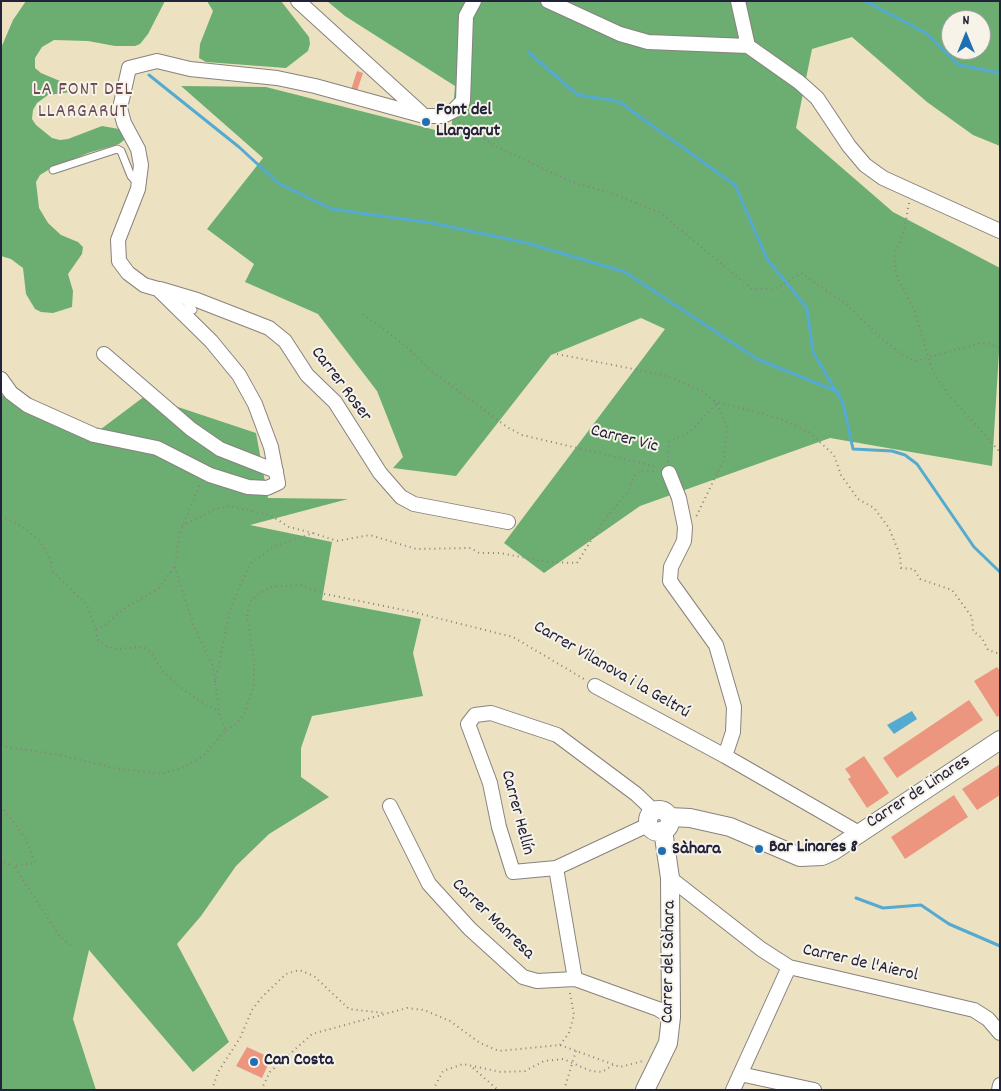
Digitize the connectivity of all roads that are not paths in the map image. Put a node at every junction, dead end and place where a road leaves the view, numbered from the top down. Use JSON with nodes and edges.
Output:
{"nodes":[{"id":1,"x":298,"y":1,"type":"edge"},
{"id":2,"x":474,"y":1,"type":"edge"},
{"id":3,"x":548,"y":1,"type":"edge"},
{"id":4,"x":738,"y":1,"type":"edge"},
{"id":5,"x":748,"y":46,"type":"junction"},
{"id":6,"x":424,"y":116,"type":"junction"},
{"id":7,"x":53,"y":170,"type":"dead end"},
{"id":8,"x":138,"y":184,"type":"junction"},
{"id":9,"x":1000,"y":231,"type":"edge"},
{"id":10,"x":158,"y":288,"type":"junction"},
{"id":11,"x":180,"y":295,"type":"junction"},
{"id":12,"x":193,"y":310,"type":"dead end"},
{"id":13,"x":104,"y":354,"type":"dead end"},
{"id":14,"x":1,"y":379,"type":"edge"},
{"id":15,"x":669,"y":473,"type":"road end"},
{"id":16,"x":277,"y":477,"type":"junction"},
{"id":17,"x":508,"y":522,"type":"dead end"},
{"id":18,"x":595,"y":686,"type":"road end"},
{"id":19,"x":1000,"y":740,"type":"edge"},
{"id":20,"x":725,"y":756,"type":"junction"},
{"id":21,"x":390,"y":806,"type":"dead end"},
{"id":22,"x":658,"y":821,"type":"junction"},
{"id":23,"x":858,"y":832,"type":"junction"},
{"id":24,"x":556,"y":868,"type":"junction"},
{"id":25,"x":670,"y":878,"type":"junction"},
{"id":26,"x":789,"y":967,"type":"junction"},
{"id":27,"x":575,"y":979,"type":"junction"},
{"id":28,"x":671,"y":1017,"type":"junction"},
{"id":29,"x":1000,"y":1033,"type":"edge"},
{"id":30,"x":740,"y":1074,"type":"junction"},
{"id":31,"x":1000,"y":1085,"type":"edge"},
{"id":32,"x":645,"y":1090,"type":"edge"},
{"id":33,"x":733,"y":1090,"type":"edge"},
{"id":34,"x":814,"y":1090,"type":"edge"},
{"id":35,"x":999,"y":1090,"type":"edge"}],
"edges":[{"from":1,"to":6,"type":"street"},
{"from":2,"to":6,"type":"street"},
{"from":3,"to":5,"type":"street"},
{"from":4,"to":5,"type":"street"},
{"from":5,"to":9,"type":"street"},
{"from":6,"to":8,"type":"street","name":"Carrer Roser"},
{"from":7,"to":8,"type":"lane"},
{"from":8,"to":10,"type":"street","name":"Carrer Roser"},
{"from":10,"to":11,"type":"street","name":"Carrer Roser"},
{"from":10,"to":16,"type":"street"},
{"from":11,"to":12,"type":"lane"},
{"from":11,"to":17,"type":"street","name":"Carrer Roser"},
{"from":13,"to":16,"type":"street"},
{"from":14,"to":16,"type":"street"},
{"from":15,"to":20,"type":"street","name":"Carrer Vic"},
{"from":18,"to":20,"type":"street","name":"Carrer Vilanova i la Geltrú"},
{"from":19,"to":23,"type":"street","name":"Carrer de Linares"},
{"from":20,"to":23,"type":"street","name":"Carrer Vilanova i la Geltrú"},
{"from":21,"to":27,"type":"street","name":"Carrer Manresa"},
{"from":22,"to":23,"type":"street","name":"Carrer de Linares"},
{"from":22,"to":24,"type":"street","name":"Carrer Hellín"},
{"from":22,"to":24,"type":"street","name":"Carrer Hellín"},
{"from":22,"to":25,"type":"street","name":"Carrer del Sàhara"},
{"from":24,"to":27,"type":"street"},
{"from":25,"to":26,"type":"street","name":"Carrer de l'Aierol"},
{"from":25,"to":28,"type":"street","name":"Carrer del Sàhara"},
{"from":26,"to":29,"type":"street","name":"Carrer de l'Aierol"},
{"from":26,"to":30,"type":"street"},
{"from":27,"to":28,"type":"street","name":"Carrer Manresa"},
{"from":28,"to":32,"type":"street","name":"Carrer del Sàhara"},
{"from":30,"to":33,"type":"street"},
{"from":30,"to":34,"type":"street"},
{"from":31,"to":35,"type":"street"}]}
